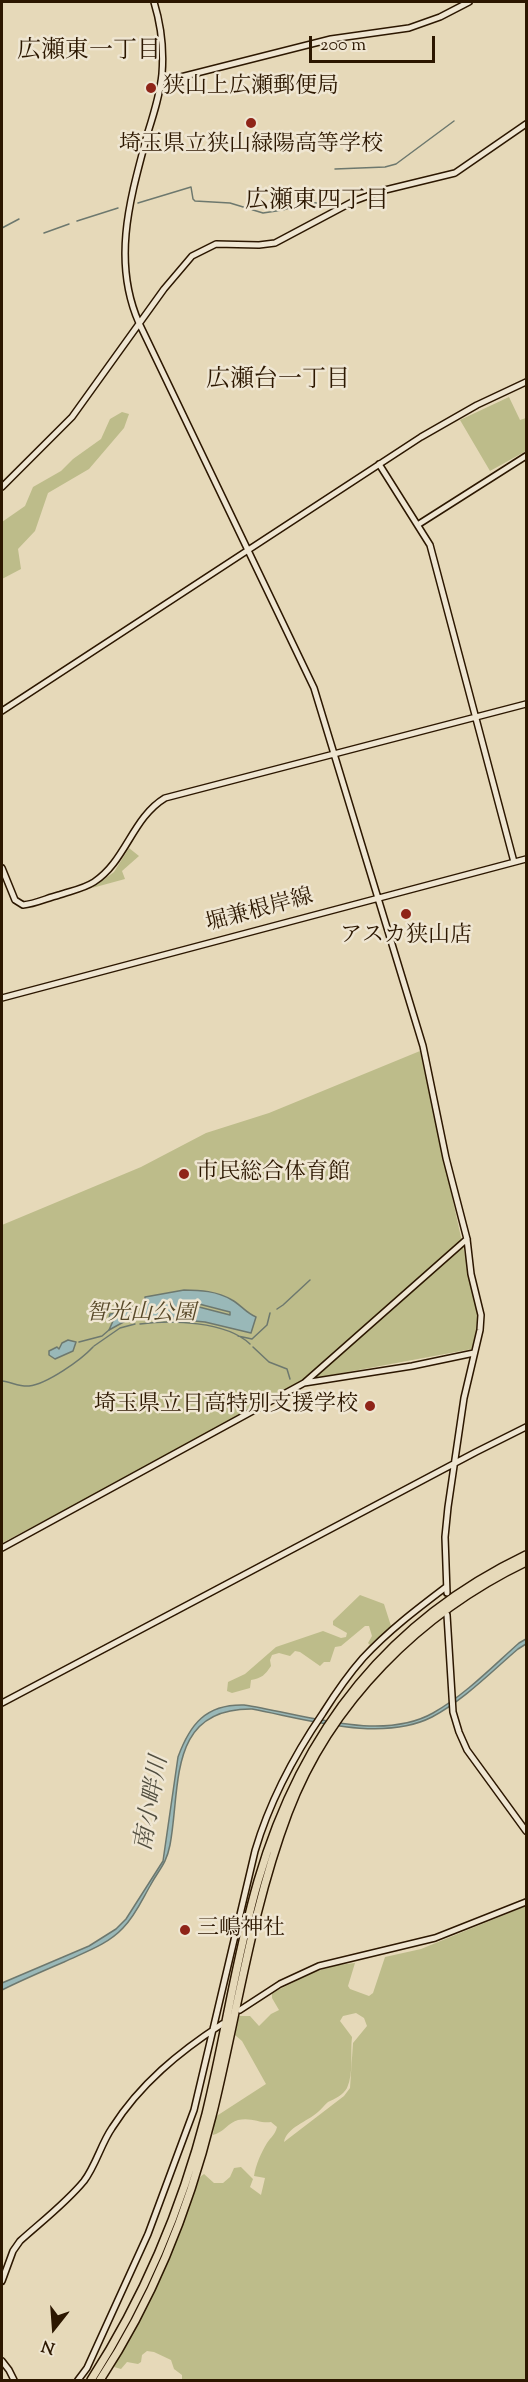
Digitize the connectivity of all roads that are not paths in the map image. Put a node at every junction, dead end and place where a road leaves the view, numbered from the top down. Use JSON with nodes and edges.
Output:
{"nodes":[{"id":1,"x":154,"y":2,"type":"edge"},
{"id":2,"x":469,"y":2,"type":"edge"},
{"id":3,"x":161,"y":82,"type":"junction"},
{"id":4,"x":526,"y":124,"type":"edge"},
{"id":5,"x":139,"y":323,"type":"junction"},
{"id":6,"x":526,"y":382,"type":"edge"},
{"id":7,"x":526,"y":456,"type":"edge"},
{"id":8,"x":379,"y":464,"type":"junction"},
{"id":9,"x":2,"y":487,"type":"edge"},
{"id":10,"x":418,"y":524,"type":"junction"},
{"id":11,"x":248,"y":550,"type":"junction"},
{"id":12,"x":526,"y":704,"type":"edge"},
{"id":13,"x":2,"y":711,"type":"edge"},
{"id":14,"x":477,"y":717,"type":"junction"},
{"id":15,"x":335,"y":754,"type":"junction"},
{"id":16,"x":526,"y":859,"type":"edge"},
{"id":17,"x":514,"y":862,"type":"junction"},
{"id":18,"x":2,"y":868,"type":"edge"},
{"id":19,"x":378,"y":898,"type":"junction"},
{"id":20,"x":2,"y":998,"type":"edge"},
{"id":21,"x":467,"y":1239,"type":"junction"},
{"id":22,"x":474,"y":1353,"type":"junction"},
{"id":23,"x":304,"y":1383,"type":"junction"},
{"id":24,"x":526,"y":1427,"type":"edge"},
{"id":25,"x":454,"y":1464,"type":"junction"},
{"id":26,"x":2,"y":1548,"type":"edge"},
{"id":27,"x":526,"y":1555,"type":"edge"},
{"id":28,"x":526,"y":1562,"type":"edge"},
{"id":29,"x":447,"y":1615,"type":"dead end"},
{"id":30,"x":2,"y":1703,"type":"edge"},
{"id":31,"x":335,"y":1718,"type":"junction"},
{"id":32,"x":328,"y":1729,"type":"junction"},
{"id":33,"x":526,"y":1831,"type":"edge"},
{"id":34,"x":526,"y":1902,"type":"edge"},
{"id":35,"x":240,"y":2010,"type":"dead end"},
{"id":36,"x":222,"y":2024,"type":"dead end"},
{"id":37,"x":213,"y":2030,"type":"junction"},
{"id":38,"x":2,"y":2281,"type":"edge"},
{"id":39,"x":2,"y":2361,"type":"edge"},
{"id":40,"x":14,"y":2380,"type":"edge"},
{"id":41,"x":78,"y":2380,"type":"edge"},
{"id":42,"x":92,"y":2380,"type":"edge"},
{"id":43,"x":100,"y":2380,"type":"edge"}],
"edges":[{"from":1,"to":3,"type":"street"},
{"from":2,"to":3,"type":"street"},
{"from":3,"to":5,"type":"street"},
{"from":4,"to":5,"type":"street"},
{"from":5,"to":9,"type":"street"},
{"from":5,"to":11,"type":"street"},
{"from":6,"to":8,"type":"street"},
{"from":7,"to":10,"type":"street"},
{"from":8,"to":10,"type":"street"},
{"from":8,"to":11,"type":"street"},
{"from":10,"to":14,"type":"street"},
{"from":11,"to":13,"type":"street"},
{"from":11,"to":15,"type":"street"},
{"from":12,"to":14,"type":"street"},
{"from":14,"to":15,"type":"street"},
{"from":14,"to":17,"type":"street"},
{"from":15,"to":18,"type":"street"},
{"from":15,"to":19,"type":"street"},
{"from":16,"to":17,"type":"street","name":"堀兼根岸線"},
{"from":17,"to":19,"type":"street","name":"堀兼根岸線"},
{"from":19,"to":20,"type":"street","name":"堀兼根岸線"},
{"from":19,"to":21,"type":"street"},
{"from":21,"to":22,"type":"street"},
{"from":21,"to":23,"type":"street"},
{"from":22,"to":23,"type":"street"},
{"from":22,"to":25,"type":"street"},
{"from":23,"to":26,"type":"street"},
{"from":24,"to":25,"type":"street"},
{"from":25,"to":30,"type":"street"},
{"from":25,"to":37,"type":"street"},
{"from":27,"to":31,"type":"highway"},
{"from":28,"to":31,"type":"highway"},
{"from":29,"to":33,"type":"street"},
{"from":31,"to":32,"type":"highway"},
{"from":32,"to":42,"type":"highway"},
{"from":32,"to":43,"type":"highway"},
{"from":34,"to":35,"type":"street"},
{"from":36,"to":37,"type":"street"},
{"from":37,"to":38,"type":"street"},
{"from":37,"to":41,"type":"street"},
{"from":39,"to":40,"type":"street"}]}
